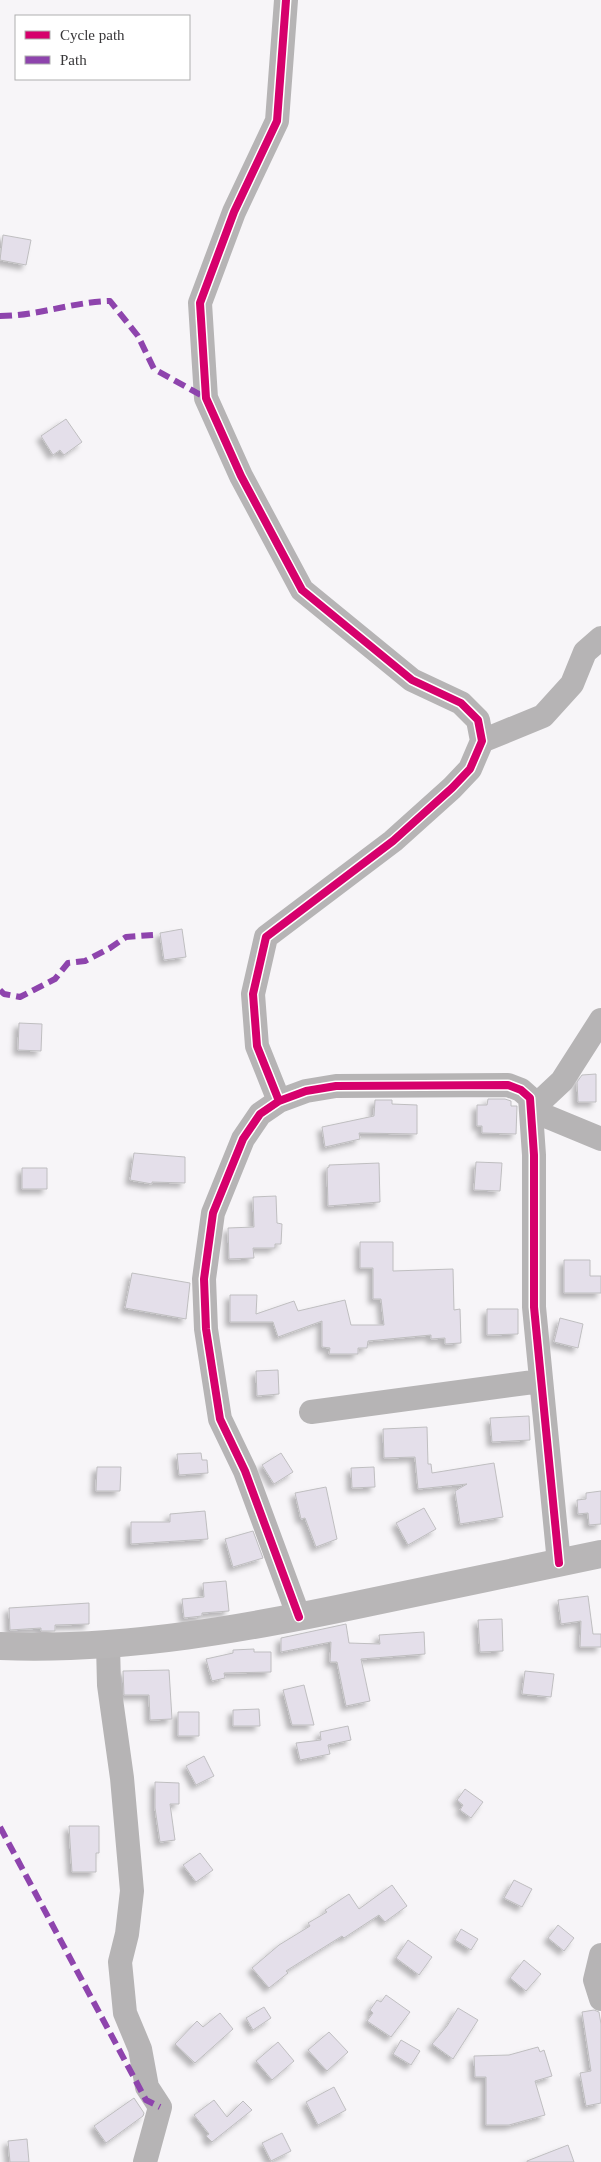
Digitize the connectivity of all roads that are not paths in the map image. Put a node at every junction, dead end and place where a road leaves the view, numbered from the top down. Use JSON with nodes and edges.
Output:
{"nodes":[{"id":1,"x":286,"y":0,"type":"edge"},
{"id":2,"x":601,"y":638,"type":"edge"},
{"id":3,"x":482,"y":741,"type":"junction"},
{"id":4,"x":601,"y":1020,"type":"edge"},
{"id":5,"x":280,"y":1101,"type":"junction"},
{"id":6,"x":531,"y":1110,"type":"junction"},
{"id":7,"x":601,"y":1139,"type":"edge"},
{"id":8,"x":542,"y":1381,"type":"junction"},
{"id":9,"x":311,"y":1412,"type":"dead end"},
{"id":10,"x":601,"y":1554,"type":"edge"},
{"id":11,"x":559,"y":1562,"type":"junction"},
{"id":12,"x":300,"y":1617,"type":"junction"},
{"id":13,"x":0,"y":1646,"type":"edge"},
{"id":14,"x":108,"y":1646,"type":"junction"},
{"id":15,"x":601,"y":1954,"type":"edge"},
{"id":16,"x":601,"y":1999,"type":"edge"},
{"id":17,"x":145,"y":2162,"type":"edge"}],
"edges":[{"from":1,"to":3,"type":"street"},
{"from":2,"to":3,"type":"street"},
{"from":3,"to":5,"type":"street"},
{"from":4,"to":6,"type":"street"},
{"from":5,"to":6,"type":"street"},
{"from":5,"to":12,"type":"street"},
{"from":6,"to":7,"type":"street"},
{"from":6,"to":8,"type":"street"},
{"from":8,"to":9,"type":"street"},
{"from":8,"to":11,"type":"street"},
{"from":10,"to":11,"type":"main road"},
{"from":11,"to":12,"type":"main road"},
{"from":12,"to":14,"type":"main road"},
{"from":13,"to":14,"type":"main road"},
{"from":14,"to":17,"type":"street"},
{"from":15,"to":16,"type":"street"}]}
